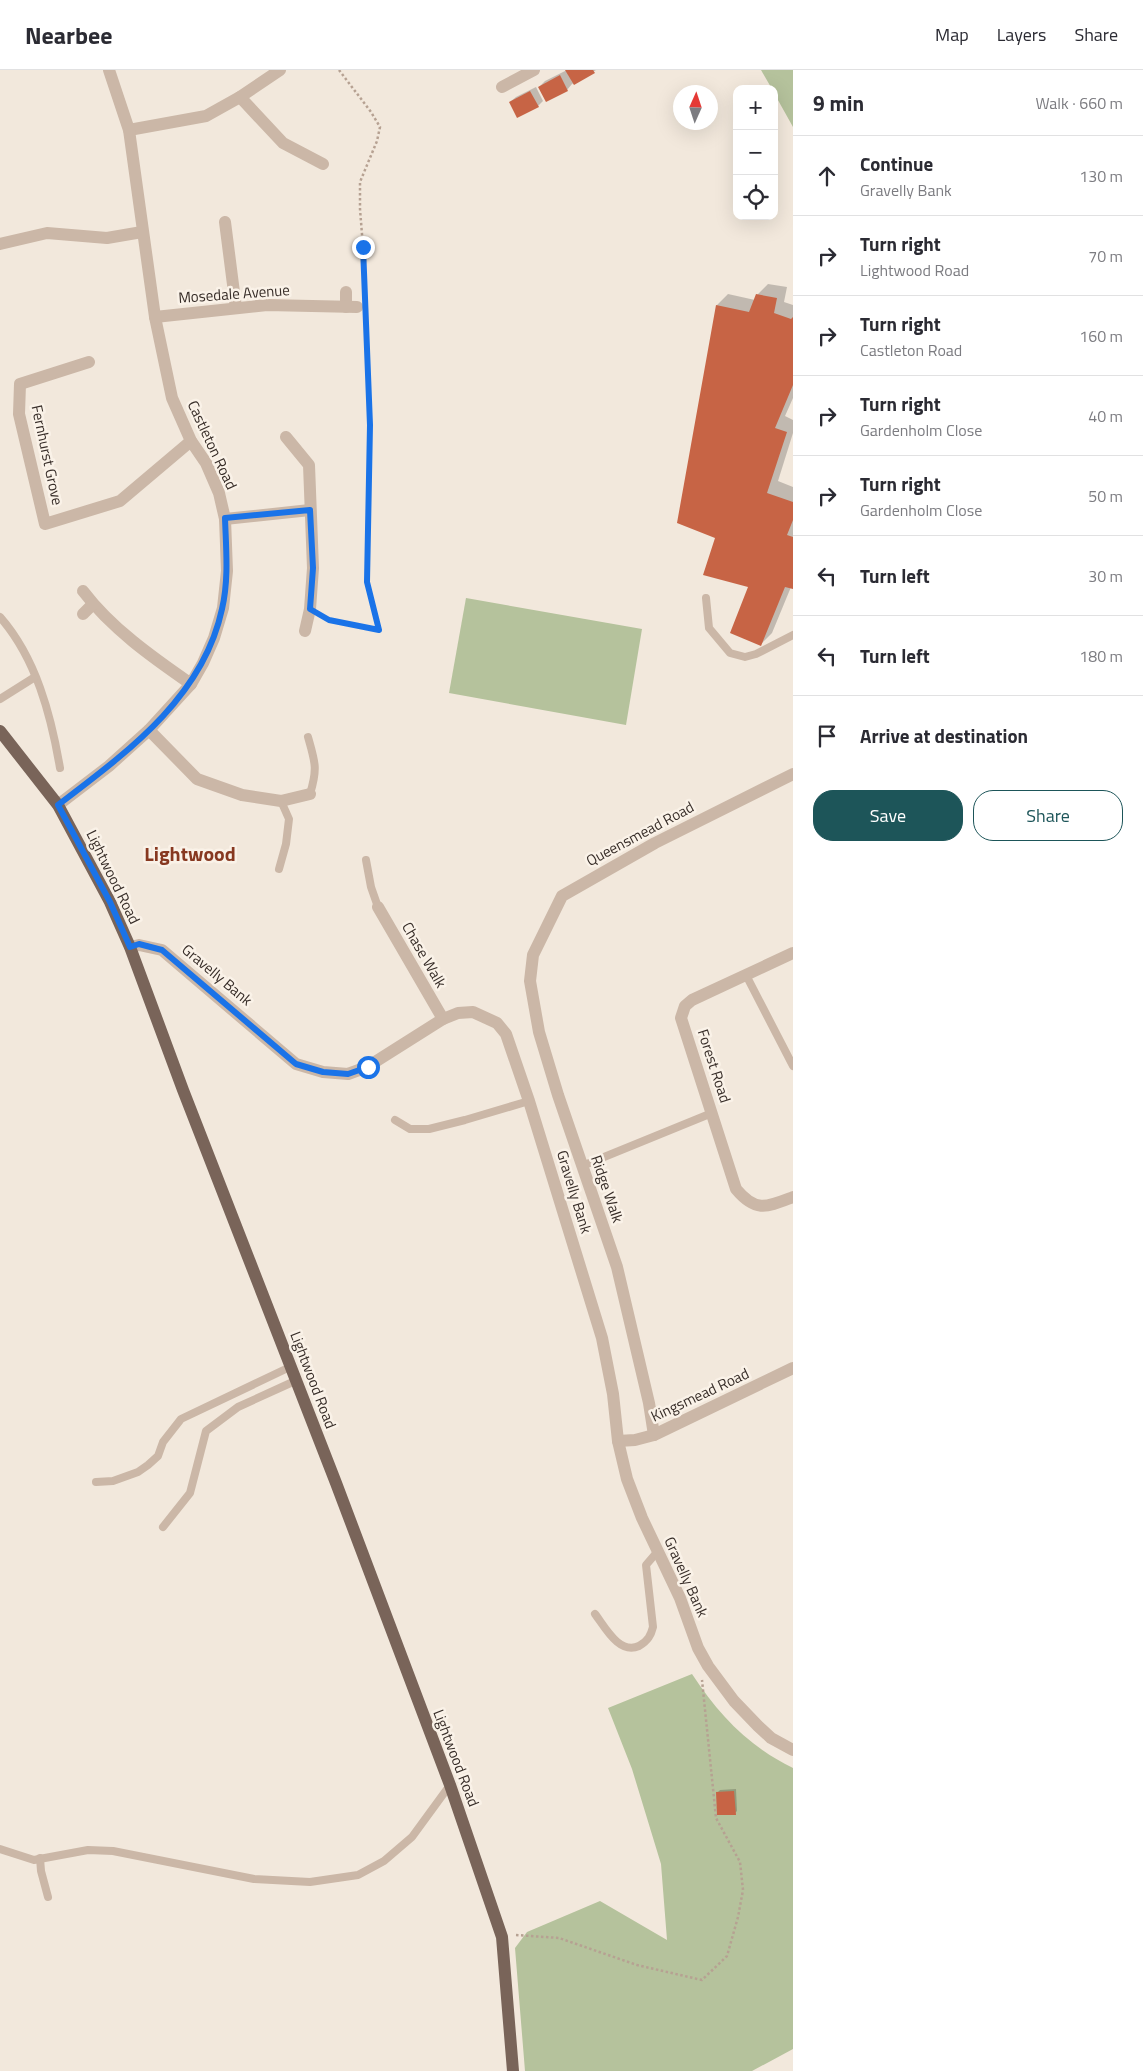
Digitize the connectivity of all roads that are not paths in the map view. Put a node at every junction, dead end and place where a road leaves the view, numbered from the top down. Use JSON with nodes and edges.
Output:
{"nodes":[{"id":1,"x":109,"y":70,"type":"edge"},
{"id":2,"x":280,"y":70,"type":"edge"},
{"id":3,"x":534,"y":70,"type":"edge"},
{"id":4,"x":502,"y":87,"type":"dead end"},
{"id":5,"x":240,"y":97,"type":"junction"},
{"id":6,"x":129,"y":130,"type":"junction"},
{"id":7,"x":323,"y":164,"type":"dead end"},
{"id":8,"x":225,"y":222,"type":"dead end"},
{"id":9,"x":142,"y":232,"type":"junction"},
{"id":10,"x":0,"y":244,"type":"edge"},
{"id":11,"x":346,"y":292,"type":"dead end"},
{"id":12,"x":236,"y":308,"type":"junction"},
{"id":13,"x":155,"y":317,"type":"junction"},
{"id":14,"x":89,"y":362,"type":"dead end"},
{"id":15,"x":286,"y":437,"type":"dead end"},
{"id":16,"x":191,"y":441,"type":"junction"},
{"id":17,"x":310,"y":510,"type":"junction"},
{"id":18,"x":225,"y":518,"type":"junction"},
{"id":19,"x":83,"y":591,"type":"dead end"},
{"id":20,"x":706,"y":598,"type":"dead end"},
{"id":21,"x":93,"y":604,"type":"junction"},
{"id":22,"x":83,"y":614,"type":"dead end"},
{"id":23,"x":0,"y":617,"type":"edge"},
{"id":24,"x":304,"y":631,"type":"dead end"},
{"id":25,"x":793,"y":635,"type":"edge"},
{"id":26,"x":35,"y":677,"type":"junction"},
{"id":27,"x":191,"y":684,"type":"junction"},
{"id":28,"x":0,"y":699,"type":"edge"},
{"id":29,"x":150,"y":730,"type":"junction"},
{"id":30,"x":0,"y":731,"type":"edge"},
{"id":31,"x":308,"y":737,"type":"dead end"},
{"id":32,"x":60,"y":768,"type":"dead end"},
{"id":33,"x":793,"y":774,"type":"edge"},
{"id":34,"x":310,"y":794,"type":"joint"},
{"id":35,"x":281,"y":801,"type":"junction"},
{"id":36,"x":58,"y":805,"type":"junction"},
{"id":37,"x":366,"y":860,"type":"dead end"},
{"id":38,"x":279,"y":869,"type":"dead end"},
{"id":39,"x":378,"y":907,"type":"joint"},
{"id":40,"x":130,"y":947,"type":"junction"},
{"id":41,"x":793,"y":953,"type":"edge"},
{"id":42,"x":533,"y":955,"type":"joint"},
{"id":43,"x":746,"y":975,"type":"junction"},
{"id":44,"x":443,"y":1019,"type":"junction"},
{"id":45,"x":793,"y":1066,"type":"edge"},
{"id":46,"x":529,"y":1101,"type":"junction"},
{"id":47,"x":712,"y":1113,"type":"junction"},
{"id":48,"x":395,"y":1120,"type":"dead end"},
{"id":49,"x":582,"y":1166,"type":"junction"},
{"id":50,"x":793,"y":1197,"type":"edge"},
{"id":51,"x":290,"y":1367,"type":"junction"},
{"id":52,"x":793,"y":1368,"type":"edge"},
{"id":53,"x":295,"y":1381,"type":"junction"},
{"id":54,"x":654,"y":1435,"type":"junction"},
{"id":55,"x":618,"y":1440,"type":"junction"},
{"id":56,"x":96,"y":1482,"type":"dead end"},
{"id":57,"x":162,"y":1527,"type":"dead end"},
{"id":58,"x":658,"y":1551,"type":"junction"},
{"id":59,"x":595,"y":1614,"type":"dead end"},
{"id":60,"x":793,"y":1750,"type":"edge"},
{"id":61,"x":450,"y":1785,"type":"junction"},
{"id":62,"x":0,"y":1849,"type":"edge"},
{"id":63,"x":40,"y":1858,"type":"junction"},
{"id":64,"x":48,"y":1897,"type":"dead end"},
{"id":65,"x":513,"y":2071,"type":"edge"}],
"edges":[{"from":1,"to":6,"type":"street","name":"Castleton Road"},
{"from":2,"to":5,"type":"street"},
{"from":3,"to":4,"type":"street"},
{"from":5,"to":6,"type":"street"},
{"from":5,"to":7,"type":"street"},
{"from":6,"to":9,"type":"street","name":"Castleton Road"},
{"from":8,"to":12,"type":"street"},
{"from":9,"to":10,"type":"street"},
{"from":9,"to":13,"type":"street","name":"Castleton Road"},
{"from":11,"to":12,"type":"street","name":"Mosedale Avenue"},
{"from":12,"to":13,"type":"street","name":"Mosedale Avenue"},
{"from":13,"to":16,"type":"street","name":"Castleton Road"},
{"from":14,"to":16,"type":"street","name":"Fernhurst Grove"},
{"from":15,"to":17,"type":"street"},
{"from":16,"to":18,"type":"street","name":"Castleton Road"},
{"from":17,"to":18,"type":"street"},
{"from":17,"to":24,"type":"street"},
{"from":18,"to":27,"type":"street","name":"Castleton Road"},
{"from":19,"to":21,"type":"street"},
{"from":20,"to":25,"type":"lane"},
{"from":21,"to":22,"type":"street"},
{"from":21,"to":27,"type":"street"},
{"from":23,"to":26,"type":"lane"},
{"from":26,"to":28,"type":"lane"},
{"from":26,"to":32,"type":"lane"},
{"from":27,"to":29,"type":"street","name":"Castleton Road"},
{"from":29,"to":35,"type":"street"},
{"from":29,"to":36,"type":"street","name":"Castleton Road"},
{"from":30,"to":36,"type":"main road","name":"Lightwood Road"},
{"from":31,"to":34,"type":"lane"},
{"from":33,"to":42,"type":"street","name":"Queensmead Road"},
{"from":34,"to":35,"type":"street"},
{"from":35,"to":38,"type":"lane"},
{"from":36,"to":40,"type":"main road","name":"Lightwood Road"},
{"from":37,"to":39,"type":"lane"},
{"from":39,"to":44,"type":"street","name":"Chase Walk"},
{"from":40,"to":44,"type":"street","name":"Gravelly Bank"},
{"from":40,"to":51,"type":"main road","name":"Lightwood Road"},
{"from":41,"to":43,"type":"street","name":"Forest Road"},
{"from":42,"to":49,"type":"street","name":"Ridge Walk"},
{"from":43,"to":45,"type":"lane"},
{"from":43,"to":47,"type":"street","name":"Forest Road"},
{"from":44,"to":46,"type":"street","name":"Gravelly Bank"},
{"from":46,"to":48,"type":"lane"},
{"from":46,"to":55,"type":"street","name":"Gravelly Bank"},
{"from":47,"to":49,"type":"lane"},
{"from":47,"to":50,"type":"street","name":"Forest Road"},
{"from":49,"to":54,"type":"street","name":"Ridge Walk"},
{"from":51,"to":53,"type":"main road","name":"Lightwood Road"},
{"from":51,"to":56,"type":"lane"},
{"from":52,"to":54,"type":"street","name":"Kingsmead Road"},
{"from":53,"to":57,"type":"lane"},
{"from":53,"to":61,"type":"main road","name":"Lightwood Road"},
{"from":54,"to":55,"type":"street","name":"Kingsmead Road"},
{"from":55,"to":58,"type":"street","name":"Gravelly Bank"},
{"from":58,"to":59,"type":"lane"},
{"from":58,"to":60,"type":"street","name":"Gravelly Bank"},
{"from":61,"to":63,"type":"lane"},
{"from":61,"to":65,"type":"main road","name":"Lightwood Road"},
{"from":62,"to":63,"type":"lane"},
{"from":63,"to":64,"type":"lane"}]}
